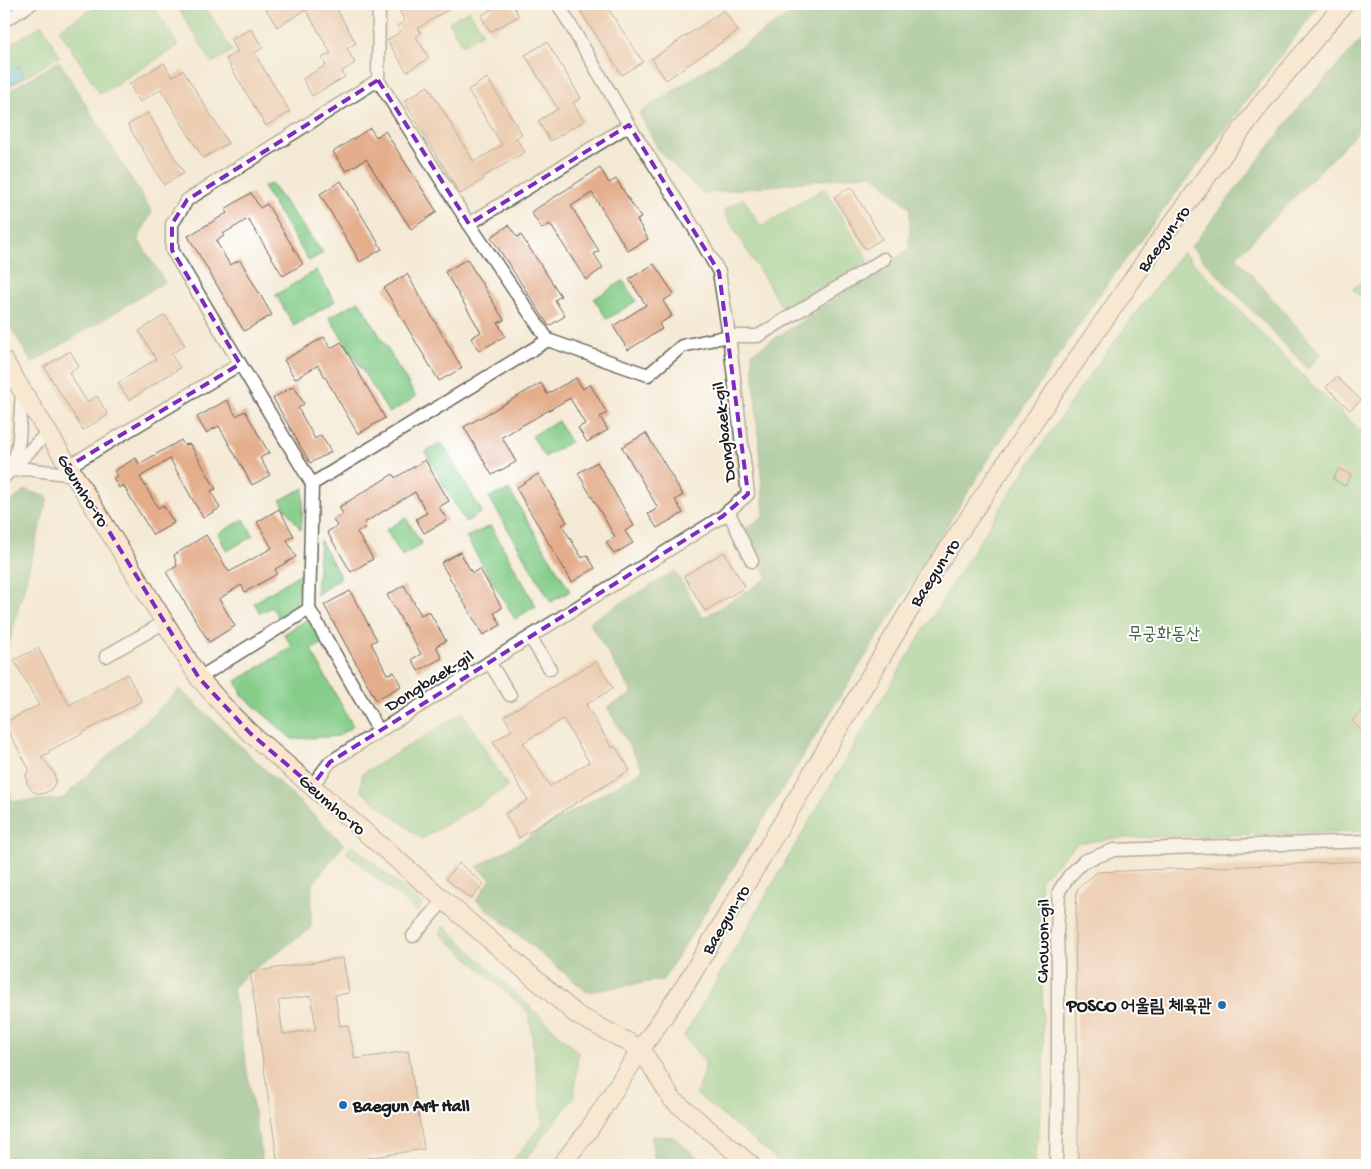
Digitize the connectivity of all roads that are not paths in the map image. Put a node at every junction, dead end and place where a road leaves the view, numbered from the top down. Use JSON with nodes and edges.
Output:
{"nodes":[{"id":1,"x":31,"y":4,"type":"edge"},
{"id":2,"x":379,"y":4,"type":"edge"},
{"id":3,"x":558,"y":4,"type":"edge"},
{"id":4,"x":1344,"y":4,"type":"edge"},
{"id":5,"x":4,"y":20,"type":"edge"},
{"id":6,"x":378,"y":80,"type":"junction"},
{"id":7,"x":629,"y":125,"type":"junction"},
{"id":8,"x":469,"y":224,"type":"junction"},
{"id":9,"x":884,"y":259,"type":"dead end"},
{"id":10,"x":729,"y":336,"type":"junction"},
{"id":11,"x":548,"y":340,"type":"junction"},
{"id":12,"x":4,"y":361,"type":"edge"},
{"id":13,"x":240,"y":364,"type":"junction"},
{"id":14,"x":22,"y":390,"type":"junction"},
{"id":15,"x":48,"y":432,"type":"junction"},
{"id":16,"x":72,"y":471,"type":"junction"},
{"id":17,"x":7,"y":474,"type":"edge"},
{"id":18,"x":312,"y":484,"type":"junction"},
{"id":19,"x":728,"y":511,"type":"junction"},
{"id":20,"x":752,"y":561,"type":"dead end"},
{"id":21,"x":309,"y":609,"type":"junction"},
{"id":22,"x":165,"y":622,"type":"junction"},
{"id":23,"x":530,"y":636,"type":"junction"},
{"id":24,"x":106,"y":656,"type":"dead end"},
{"id":25,"x":489,"y":662,"type":"junction"},
{"id":26,"x":550,"y":669,"type":"dead end"},
{"id":27,"x":200,"y":678,"type":"junction"},
{"id":28,"x":510,"y":695,"type":"dead end"},
{"id":29,"x":379,"y":732,"type":"junction"},
{"id":30,"x":312,"y":786,"type":"junction"},
{"id":31,"x":1367,"y":841,"type":"edge"},
{"id":32,"x":444,"y":900,"type":"junction"},
{"id":33,"x":413,"y":936,"type":"dead end"},
{"id":34,"x":641,"y":1049,"type":"junction"},
{"id":35,"x":561,"y":1165,"type":"edge"},
{"id":36,"x":751,"y":1165,"type":"edge"},
{"id":37,"x":1056,"y":1165,"type":"edge"}],
"edges":[{"from":1,"to":5,"type":"street"},
{"from":2,"to":6,"type":"street"},
{"from":3,"to":7,"type":"street","name":"Dongbaek-gil"},
{"from":4,"to":34,"type":"main road","name":"Baegun-ro"},
{"from":6,"to":8,"type":"street"},
{"from":6,"to":13,"type":"street"},
{"from":7,"to":8,"type":"street"},
{"from":7,"to":10,"type":"street","name":"Dongbaek-gil"},
{"from":8,"to":11,"type":"street"},
{"from":9,"to":10,"type":"street"},
{"from":10,"to":11,"type":"street"},
{"from":10,"to":19,"type":"street","name":"Dongbaek-gil"},
{"from":11,"to":18,"type":"street"},
{"from":12,"to":14,"type":"main road","name":"Geumho-ro"},
{"from":13,"to":16,"type":"street"},
{"from":13,"to":18,"type":"street"},
{"from":14,"to":15,"type":"main road","name":"Geumho-ro"},
{"from":14,"to":17,"type":"street"},
{"from":15,"to":16,"type":"main road","name":"Geumho-ro"},
{"from":15,"to":17,"type":"street"},
{"from":16,"to":17,"type":"street"},
{"from":16,"to":22,"type":"main road","name":"Geumho-ro"},
{"from":18,"to":21,"type":"street"},
{"from":19,"to":20,"type":"street"},
{"from":19,"to":23,"type":"street","name":"Dongbaek-gil"},
{"from":21,"to":27,"type":"street"},
{"from":21,"to":29,"type":"street"},
{"from":22,"to":24,"type":"street"},
{"from":22,"to":27,"type":"main road","name":"Geumho-ro"},
{"from":23,"to":25,"type":"street","name":"Dongbaek-gil"},
{"from":23,"to":26,"type":"street"},
{"from":25,"to":28,"type":"street"},
{"from":25,"to":29,"type":"street","name":"Dongbaek-gil"},
{"from":27,"to":30,"type":"main road","name":"Geumho-ro"},
{"from":29,"to":30,"type":"street","name":"Dongbaek-gil"},
{"from":30,"to":32,"type":"main road","name":"Geumho-ro"},
{"from":31,"to":37,"type":"street","name":"Chowon-gil"},
{"from":32,"to":33,"type":"street"},
{"from":32,"to":34,"type":"main road","name":"Geumho-ro"},
{"from":34,"to":35,"type":"main road","name":"Baegun-ro"},
{"from":34,"to":36,"type":"main road"}]}
